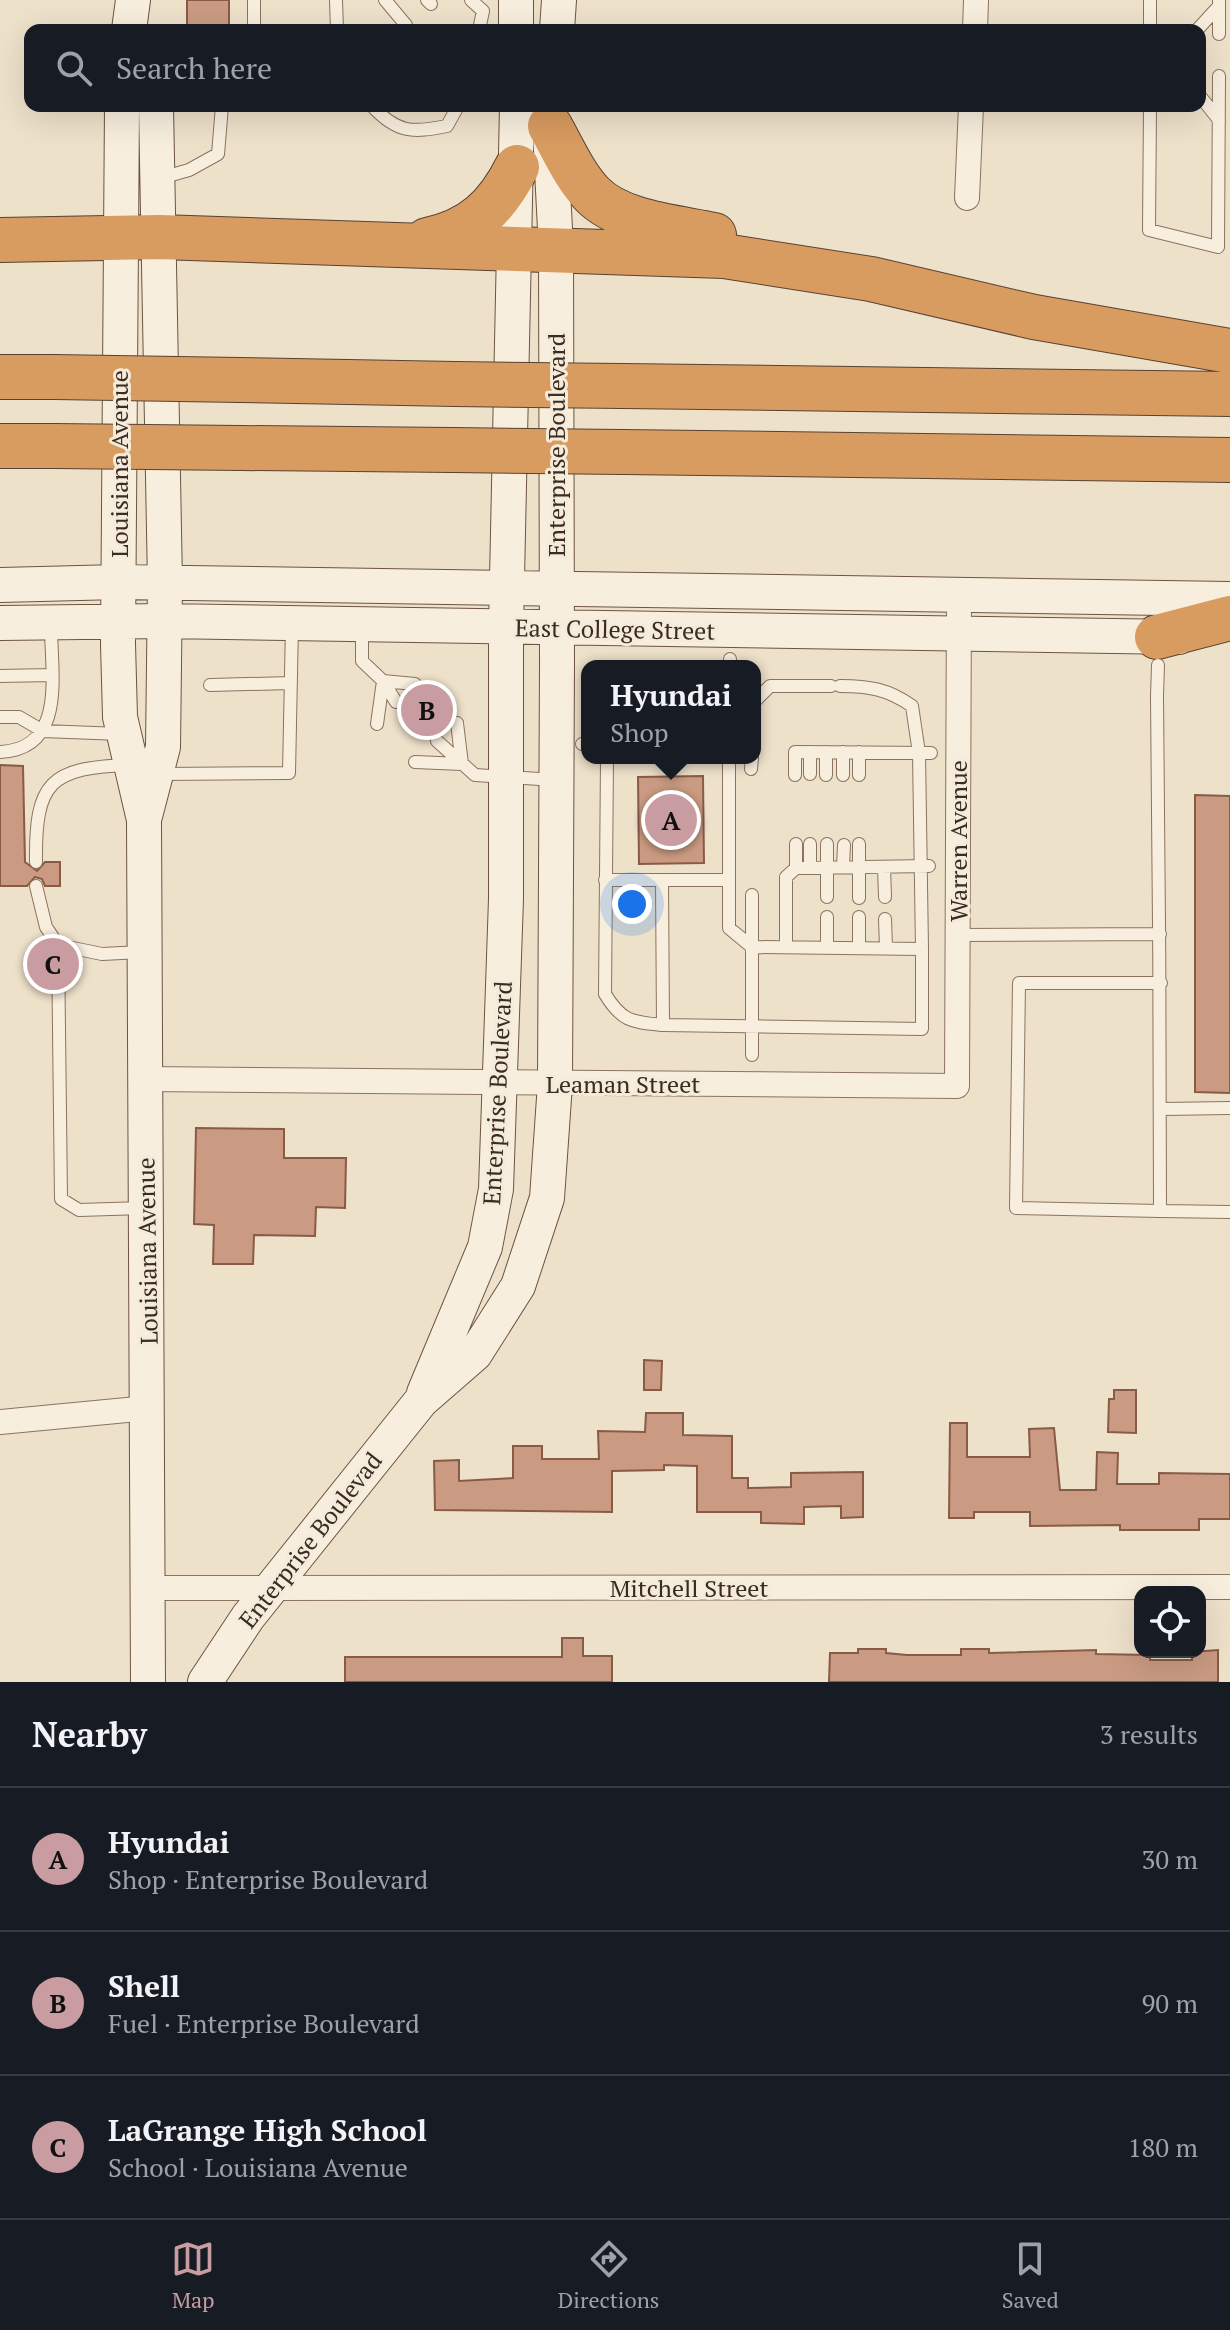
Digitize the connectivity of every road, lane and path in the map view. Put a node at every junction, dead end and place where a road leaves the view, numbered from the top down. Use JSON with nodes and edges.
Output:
{"nodes":[{"id":1,"x":133,"y":0,"type":"edge"},
{"id":2,"x":148,"y":0,"type":"edge"},
{"id":3,"x":254,"y":0,"type":"edge"},
{"id":4,"x":336,"y":0,"type":"edge"},
{"id":5,"x":385,"y":0,"type":"edge"},
{"id":6,"x":471,"y":0,"type":"edge"},
{"id":7,"x":516,"y":0,"type":"edge"},
{"id":8,"x":559,"y":0,"type":"edge"},
{"id":9,"x":976,"y":0,"type":"edge"},
{"id":10,"x":1150,"y":0,"type":"edge"},
{"id":11,"x":1219,"y":3,"type":"edge"},
{"id":12,"x":130,"y":24,"type":"edge"},
{"id":13,"x":150,"y":24,"type":"edge"},
{"id":14,"x":254,"y":24,"type":"edge"},
{"id":15,"x":337,"y":24,"type":"edge"},
{"id":16,"x":405,"y":24,"type":"edge"},
{"id":17,"x":480,"y":24,"type":"edge"},
{"id":18,"x":516,"y":24,"type":"edge"},
{"id":19,"x":557,"y":24,"type":"edge"},
{"id":20,"x":975,"y":24,"type":"edge"},
{"id":21,"x":1150,"y":24,"type":"edge"},
{"id":22,"x":1202,"y":24,"type":"edge"},
{"id":23,"x":1219,"y":34,"type":"dead end"},
{"id":24,"x":1219,"y":76,"type":"dead end"},
{"id":25,"x":1206,"y":104,"type":"edge"},
{"id":26,"x":123,"y":112,"type":"edge"},
{"id":27,"x":156,"y":112,"type":"edge"},
{"id":28,"x":222,"y":112,"type":"edge"},
{"id":29,"x":378,"y":112,"type":"edge"},
{"id":30,"x":455,"y":112,"type":"edge"},
{"id":31,"x":971,"y":112,"type":"edge"},
{"id":32,"x":1150,"y":112,"type":"edge"},
{"id":33,"x":539,"y":113,"type":"edge"},
{"id":34,"x":1219,"y":120,"type":"junction"},
{"id":35,"x":517,"y":167,"type":"junction"},
{"id":36,"x":158,"y":179,"type":"junction"},
{"id":37,"x":967,"y":198,"type":"dead end"},
{"id":38,"x":139,"y":237,"type":"junction"},
{"id":39,"x":0,"y":240,"type":"edge"},
{"id":40,"x":398,"y":246,"type":"junction"},
{"id":41,"x":512,"y":248,"type":"junction"},
{"id":42,"x":556,"y":249,"type":"junction"},
{"id":43,"x":871,"y":279,"type":"junction"},
{"id":44,"x":1230,"y":351,"type":"edge"},
{"id":45,"x":0,"y":377,"type":"edge"},
{"id":46,"x":1230,"y":394,"type":"edge"},
{"id":47,"x":0,"y":446,"type":"edge"},
{"id":48,"x":1230,"y":460,"type":"edge"},
{"id":49,"x":119,"y":582,"type":"junction"},
{"id":50,"x":165,"y":583,"type":"junction"},
{"id":51,"x":0,"y":585,"type":"edge"},
{"id":52,"x":556,"y":588,"type":"junction"},
{"id":53,"x":507,"y":589,"type":"junction"},
{"id":54,"x":959,"y":595,"type":"junction"},
{"id":55,"x":1230,"y":599,"type":"edge"},
{"id":56,"x":1230,"y":618,"type":"edge"},
{"id":57,"x":165,"y":621,"type":"junction"},
{"id":58,"x":0,"y":623,"type":"edge"},
{"id":59,"x":51,"y":623,"type":"junction"},
{"id":60,"x":118,"y":623,"type":"junction"},
{"id":61,"x":293,"y":623,"type":"junction"},
{"id":62,"x":362,"y":624,"type":"junction"},
{"id":63,"x":506,"y":627,"type":"junction"},
{"id":64,"x":557,"y":627,"type":"junction"},
{"id":65,"x":958,"y":636,"type":"junction"},
{"id":66,"x":1230,"y":639,"type":"edge"},
{"id":67,"x":1157,"y":651,"type":"junction"},
{"id":68,"x":51,"y":675,"type":"junction"},
{"id":69,"x":0,"y":676,"type":"edge"},
{"id":70,"x":383,"y":681,"type":"junction"},
{"id":71,"x":291,"y":683,"type":"junction"},
{"id":72,"x":415,"y":684,"type":"dead end"},
{"id":73,"x":210,"y":685,"type":"dead end"},
{"id":74,"x":761,"y":695,"type":"edge"},
{"id":75,"x":396,"y":702,"type":"dead end"},
{"id":76,"x":0,"y":717,"type":"edge"},
{"id":77,"x":457,"y":723,"type":"dead end"},
{"id":78,"x":377,"y":724,"type":"dead end"},
{"id":79,"x":43,"y":731,"type":"junction"},
{"id":80,"x":437,"y":741,"type":"dead end"},
{"id":81,"x":0,"y":752,"type":"edge"},
{"id":82,"x":810,"y":752,"type":"junction"},
{"id":83,"x":826,"y":752,"type":"junction"},
{"id":84,"x":843,"y":752,"type":"junction"},
{"id":85,"x":859,"y":752,"type":"junction"},
{"id":86,"x":925,"y":753,"type":"junction"},
{"id":87,"x":137,"y":758,"type":"junction"},
{"id":88,"x":415,"y":762,"type":"dead end"},
{"id":89,"x":462,"y":764,"type":"junction"},
{"id":90,"x":607,"y":764,"type":"edge"},
{"id":91,"x":729,"y":764,"type":"edge"},
{"id":92,"x":810,"y":774,"type":"dead end"},
{"id":93,"x":795,"y":775,"type":"dead end"},
{"id":94,"x":826,"y":775,"type":"dead end"},
{"id":95,"x":843,"y":775,"type":"dead end"},
{"id":96,"x":859,"y":775,"type":"dead end"},
{"id":97,"x":508,"y":778,"type":"junction"},
{"id":98,"x":557,"y":780,"type":"junction"},
{"id":99,"x":796,"y":844,"type":"dead end"},
{"id":100,"x":810,"y":844,"type":"dead end"},
{"id":101,"x":827,"y":844,"type":"dead end"},
{"id":102,"x":859,"y":844,"type":"dead end"},
{"id":103,"x":844,"y":845,"type":"dead end"},
{"id":104,"x":36,"y":862,"type":"dead end"},
{"id":105,"x":927,"y":866,"type":"junction"},
{"id":106,"x":843,"y":867,"type":"junction"},
{"id":107,"x":859,"y":867,"type":"junction"},
{"id":108,"x":884,"y":867,"type":"junction"},
{"id":109,"x":796,"y":868,"type":"junction"},
{"id":110,"x":810,"y":868,"type":"junction"},
{"id":111,"x":827,"y":868,"type":"junction"},
{"id":112,"x":605,"y":880,"type":"junction"},
{"id":113,"x":662,"y":880,"type":"junction"},
{"id":114,"x":729,"y":880,"type":"junction"},
{"id":115,"x":36,"y":886,"type":"dead end"},
{"id":116,"x":752,"y":895,"type":"dead end"},
{"id":117,"x":827,"y":897,"type":"dead end"},
{"id":118,"x":885,"y":897,"type":"dead end"},
{"id":119,"x":859,"y":898,"type":"dead end"},
{"id":120,"x":827,"y":917,"type":"dead end"},
{"id":121,"x":859,"y":917,"type":"dead end"},
{"id":122,"x":885,"y":919,"type":"dead end"},
{"id":123,"x":1160,"y":934,"type":"junction"},
{"id":124,"x":957,"y":935,"type":"junction"},
{"id":125,"x":58,"y":945,"type":"junction"},
{"id":126,"x":752,"y":947,"type":"junction"},
{"id":127,"x":786,"y":947,"type":"junction"},
{"id":128,"x":827,"y":948,"type":"junction"},
{"id":129,"x":859,"y":948,"type":"junction"},
{"id":130,"x":886,"y":948,"type":"junction"},
{"id":131,"x":922,"y":949,"type":"junction"},
{"id":132,"x":145,"y":952,"type":"junction"},
{"id":133,"x":1161,"y":983,"type":"junction"},
{"id":134,"x":663,"y":1025,"type":"junction"},
{"id":135,"x":752,"y":1026,"type":"junction"},
{"id":136,"x":752,"y":1055,"type":"dead end"},
{"id":137,"x":145,"y":1079,"type":"junction"},
{"id":138,"x":500,"y":1083,"type":"junction"},
{"id":139,"x":555,"y":1084,"type":"junction"},
{"id":140,"x":957,"y":1086,"type":"joint"},
{"id":141,"x":1230,"y":1108,"type":"edge"},
{"id":142,"x":1162,"y":1109,"type":"junction"},
{"id":143,"x":147,"y":1208,"type":"junction"},
{"id":144,"x":1160,"y":1211,"type":"junction"},
{"id":145,"x":1230,"y":1212,"type":"edge"},
{"id":146,"x":421,"y":1401,"type":"junction"},
{"id":147,"x":148,"y":1408,"type":"junction"},
{"id":148,"x":0,"y":1422,"type":"edge"},
{"id":149,"x":273,"y":1587,"type":"junction"},
{"id":150,"x":1230,"y":1587,"type":"edge"},
{"id":151,"x":148,"y":1588,"type":"junction"},
{"id":152,"x":148,"y":1682,"type":"edge"},
{"id":153,"x":205,"y":1682,"type":"edge"}],
"edges":[{"from":1,"to":12,"type":"main road"},
{"from":2,"to":13,"type":"main road"},
{"from":3,"to":14,"type":"lane"},
{"from":4,"to":15,"type":"lane"},
{"from":5,"to":16,"type":"lane"},
{"from":6,"to":17,"type":"lane"},
{"from":7,"to":18,"type":"main road"},
{"from":8,"to":19,"type":"main road"},
{"from":9,"to":20,"type":"street"},
{"from":10,"to":21,"type":"lane"},
{"from":11,"to":22,"type":"lane"},
{"from":11,"to":23,"type":"lane"},
{"from":24,"to":34,"type":"lane"},
{"from":25,"to":34,"type":"lane"},
{"from":26,"to":38,"type":"main road","name":"Louisiana Avenue"},
{"from":27,"to":36,"type":"main road","name":"Louisiana Avenue"},
{"from":28,"to":36,"type":"lane"},
{"from":29,"to":30,"type":"lane"},
{"from":31,"to":37,"type":"street"},
{"from":32,"to":34,"type":"lane"},
{"from":33,"to":35,"type":"main road","name":"Enterprise Boulevard"},
{"from":33,"to":42,"type":"main road","name":"Enterprise Boulevard"},
{"from":33,"to":43,"type":"highway"},
{"from":35,"to":40,"type":"highway"},
{"from":35,"to":41,"type":"main road","name":"Enterprise Boulevard"},
{"from":36,"to":38,"type":"main road","name":"Louisiana Avenue"},
{"from":38,"to":39,"type":"highway"},
{"from":38,"to":40,"type":"highway"},
{"from":38,"to":49,"type":"main road","name":"Louisiana Avenue"},
{"from":38,"to":50,"type":"main road","name":"Louisiana Avenue"},
{"from":40,"to":41,"type":"highway"},
{"from":41,"to":42,"type":"highway"},
{"from":41,"to":53,"type":"main road","name":"Enterprise Boulevard"},
{"from":42,"to":43,"type":"highway"},
{"from":42,"to":52,"type":"main road","name":"Enterprise Boulevard"},
{"from":43,"to":44,"type":"highway"},
{"from":45,"to":46,"type":"highway","bridge":true},
{"from":47,"to":48,"type":"highway","bridge":true},
{"from":49,"to":50,"type":"main road","name":"East College Street"},
{"from":49,"to":51,"type":"main road","name":"East College Street"},
{"from":49,"to":60,"type":"main road","name":"Louisiana Avenue"},
{"from":50,"to":53,"type":"main road","name":"East College Street"},
{"from":50,"to":57,"type":"main road","name":"Louisiana Avenue"},
{"from":52,"to":53,"type":"main road","name":"East College Street"},
{"from":52,"to":54,"type":"main road","name":"East College Street"},
{"from":52,"to":64,"type":"main road","name":"Enterprise Boulevard"},
{"from":53,"to":63,"type":"main road","name":"Enterprise Boulevard"},
{"from":54,"to":55,"type":"main road","name":"East College Street"},
{"from":54,"to":65,"type":"street","name":"Warren Avenue"},
{"from":56,"to":67,"type":"highway"},
{"from":57,"to":60,"type":"main road","name":"East College Street"},
{"from":57,"to":61,"type":"main road","name":"East College Street"},
{"from":57,"to":87,"type":"main road","name":"Louisiana Avenue"},
{"from":58,"to":59,"type":"main road","name":"East College Street"},
{"from":59,"to":60,"type":"main road","name":"East College Street"},
{"from":59,"to":68,"type":"lane"},
{"from":60,"to":87,"type":"main road","name":"Louisiana Avenue"},
{"from":61,"to":62,"type":"main road","name":"East College Street"},
{"from":61,"to":71,"type":"lane"},
{"from":62,"to":63,"type":"main road","name":"East College Street"},
{"from":62,"to":70,"type":"lane"},
{"from":63,"to":64,"type":"main road","name":"East College Street"},
{"from":63,"to":97,"type":"main road","name":"Enterprise Boulevard"},
{"from":64,"to":65,"type":"main road","name":"East College Street"},
{"from":64,"to":98,"type":"main road","name":"Enterprise Boulevard"},
{"from":65,"to":67,"type":"main road","name":"East College Street"},
{"from":65,"to":124,"type":"street","name":"Warren Avenue"},
{"from":66,"to":67,"type":"main road","name":"East College Street"},
{"from":67,"to":123,"type":"lane"},
{"from":68,"to":69,"type":"lane"},
{"from":68,"to":79,"type":"lane"},
{"from":70,"to":72,"type":"lane"},
{"from":70,"to":75,"type":"lane"},
{"from":70,"to":78,"type":"lane"},
{"from":71,"to":73,"type":"lane"},
{"from":71,"to":87,"type":"lane"},
{"from":74,"to":86,"type":"lane"},
{"from":76,"to":79,"type":"lane"},
{"from":77,"to":89,"type":"lane"},
{"from":79,"to":81,"type":"lane"},
{"from":79,"to":87,"type":"lane"},
{"from":80,"to":89,"type":"lane"},
{"from":82,"to":83,"type":"lane"},
{"from":82,"to":92,"type":"lane"},
{"from":82,"to":93,"type":"lane"},
{"from":83,"to":84,"type":"lane"},
{"from":83,"to":94,"type":"lane"},
{"from":84,"to":85,"type":"lane"},
{"from":84,"to":95,"type":"lane"},
{"from":85,"to":86,"type":"lane"},
{"from":85,"to":96,"type":"lane"},
{"from":86,"to":105,"type":"lane"},
{"from":87,"to":104,"type":"lane"},
{"from":87,"to":132,"type":"main road","name":"Louisiana Avenue"},
{"from":88,"to":89,"type":"lane"},
{"from":89,"to":97,"type":"lane"},
{"from":90,"to":112,"type":"lane"},
{"from":91,"to":114,"type":"lane"},
{"from":97,"to":98,"type":"lane"},
{"from":97,"to":138,"type":"main road","name":"Enterprise Boulevard"},
{"from":98,"to":139,"type":"main road","name":"Enterprise Boulevard"},
{"from":99,"to":109,"type":"lane"},
{"from":100,"to":110,"type":"lane"},
{"from":101,"to":111,"type":"lane"},
{"from":102,"to":107,"type":"lane"},
{"from":103,"to":106,"type":"lane"},
{"from":105,"to":108,"type":"lane"},
{"from":105,"to":131,"type":"lane"},
{"from":106,"to":107,"type":"lane"},
{"from":106,"to":111,"type":"lane"},
{"from":107,"to":108,"type":"lane"},
{"from":107,"to":119,"type":"lane"},
{"from":108,"to":118,"type":"lane"},
{"from":109,"to":110,"type":"lane"},
{"from":109,"to":127,"type":"lane"},
{"from":110,"to":111,"type":"lane"},
{"from":111,"to":117,"type":"lane"},
{"from":112,"to":113,"type":"lane"},
{"from":112,"to":134,"type":"lane"},
{"from":113,"to":114,"type":"lane"},
{"from":113,"to":134,"type":"lane"},
{"from":114,"to":126,"type":"lane"},
{"from":115,"to":125,"type":"lane"},
{"from":116,"to":126,"type":"lane"},
{"from":120,"to":128,"type":"lane"},
{"from":121,"to":129,"type":"lane"},
{"from":122,"to":130,"type":"lane"},
{"from":123,"to":124,"type":"lane"},
{"from":123,"to":133,"type":"lane"},
{"from":124,"to":140,"type":"street","name":"Warren Avenue"},
{"from":125,"to":132,"type":"lane"},
{"from":125,"to":143,"type":"lane"},
{"from":126,"to":127,"type":"lane"},
{"from":126,"to":135,"type":"lane"},
{"from":127,"to":128,"type":"lane"},
{"from":128,"to":129,"type":"lane"},
{"from":129,"to":130,"type":"lane"},
{"from":130,"to":131,"type":"lane"},
{"from":131,"to":135,"type":"lane"},
{"from":132,"to":137,"type":"main road","name":"Louisiana Avenue"},
{"from":133,"to":142,"type":"lane"},
{"from":133,"to":144,"type":"lane"},
{"from":134,"to":135,"type":"lane"},
{"from":135,"to":136,"type":"lane"},
{"from":137,"to":138,"type":"street","name":"Leaman Street"},
{"from":137,"to":143,"type":"main road","name":"Louisiana Avenue"},
{"from":138,"to":139,"type":"street","name":"Leaman Street"},
{"from":138,"to":146,"type":"main road","name":"Enterprise Boulevard"},
{"from":139,"to":140,"type":"street","name":"Leaman Street"},
{"from":139,"to":146,"type":"main road","name":"Enterprise Boulevard"},
{"from":141,"to":142,"type":"lane"},
{"from":142,"to":144,"type":"lane"},
{"from":143,"to":147,"type":"main road","name":"Louisiana Avenue"},
{"from":144,"to":145,"type":"lane"},
{"from":146,"to":149,"type":"main road","name":"Enterprise Boulevad"},
{"from":147,"to":148,"type":"street"},
{"from":147,"to":151,"type":"main road","name":"Louisiana Avenue"},
{"from":149,"to":150,"type":"street","name":"Mitchell Street"},
{"from":149,"to":151,"type":"street","name":"Mitchell Street"},
{"from":149,"to":153,"type":"main road","name":"Enterprise Boulevad"},
{"from":151,"to":152,"type":"main road","name":"Louisiana Avenue"}]}
